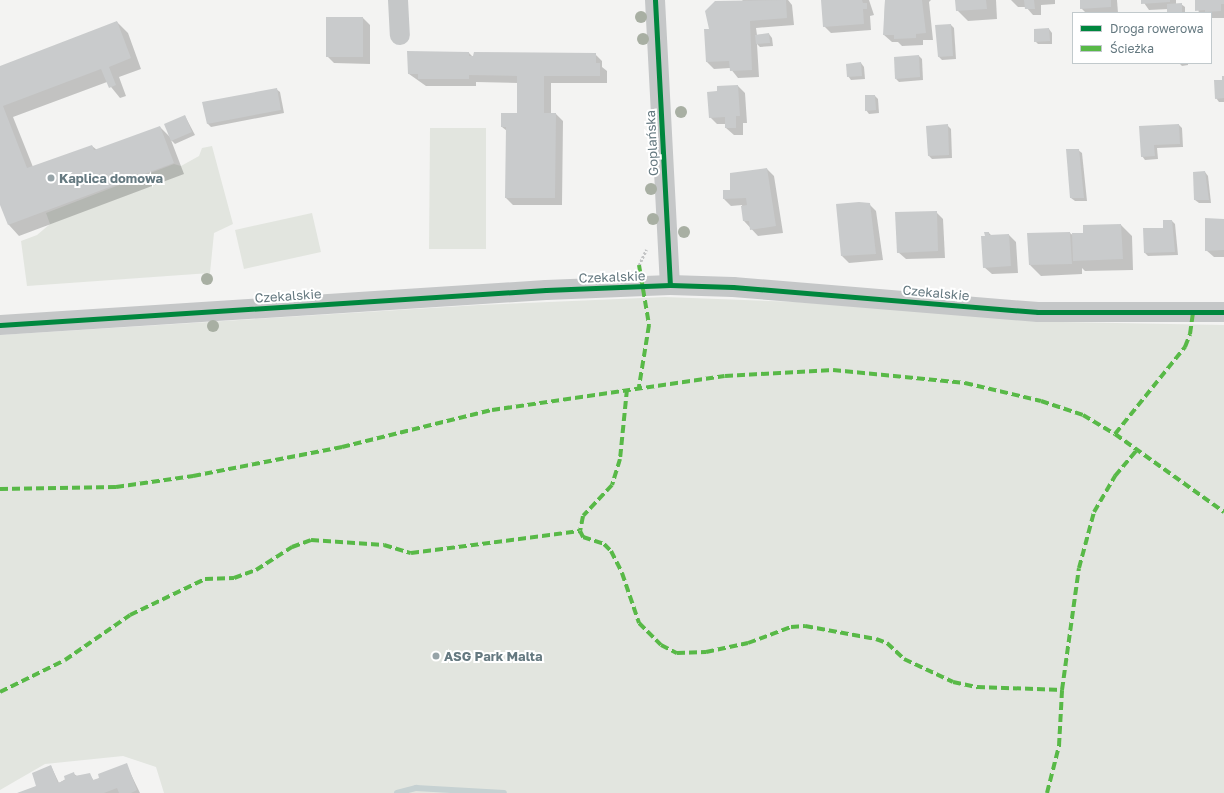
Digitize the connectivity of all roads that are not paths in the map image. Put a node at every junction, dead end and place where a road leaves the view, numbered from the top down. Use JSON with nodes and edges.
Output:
{"nodes":[{"id":1,"x":398,"y":0,"type":"edge"},
{"id":2,"x":655,"y":0,"type":"edge"},
{"id":3,"x":400,"y":35,"type":"dead end"},
{"id":4,"x":670,"y":285,"type":"junction"},
{"id":5,"x":1224,"y":312,"type":"edge"},
{"id":6,"x":0,"y":325,"type":"edge"}],
"edges":[{"from":1,"to":3,"type":"street"},
{"from":2,"to":4,"type":"street","name":"Goplańska"},
{"from":4,"to":5,"type":"street","name":"Czekalskie"},
{"from":4,"to":6,"type":"street","name":"Czekalskie"}]}
